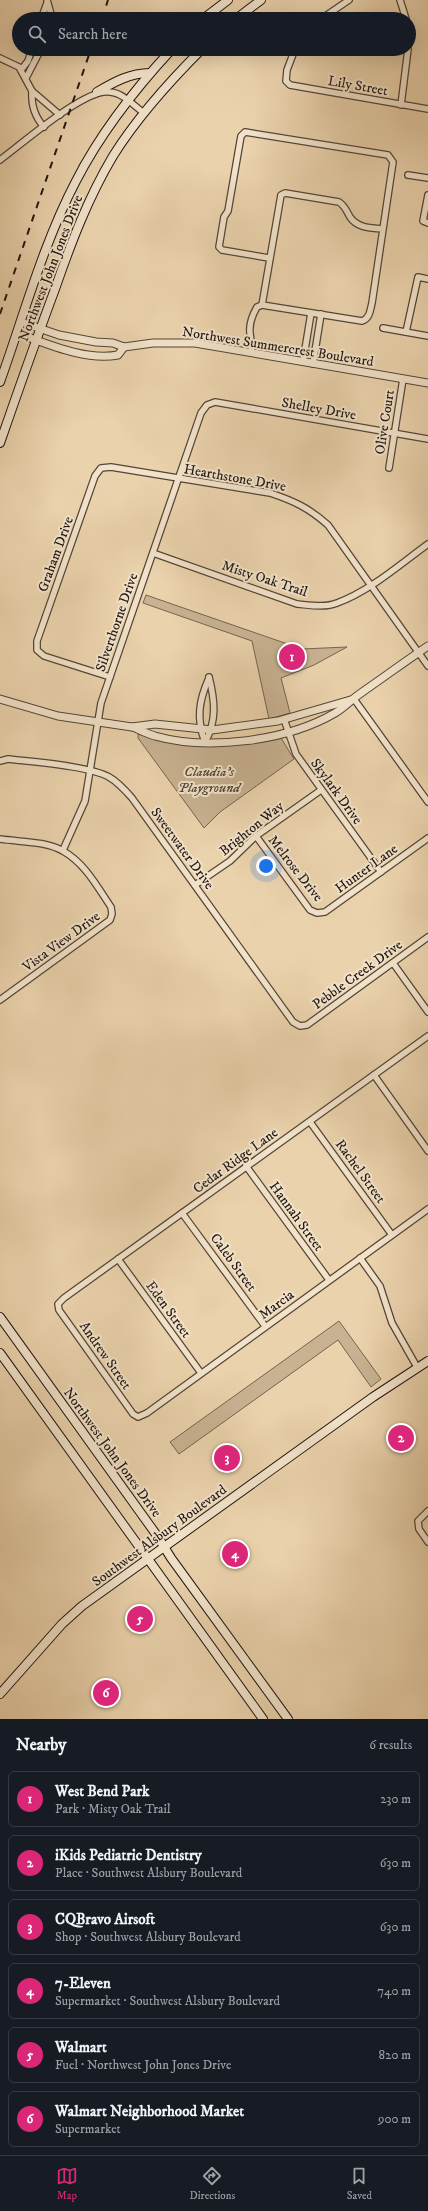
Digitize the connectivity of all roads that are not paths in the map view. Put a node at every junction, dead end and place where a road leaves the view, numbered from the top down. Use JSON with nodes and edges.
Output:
{"nodes":[{"id":1,"x":228,"y":0,"type":"edge"},
{"id":2,"x":261,"y":0,"type":"edge"},
{"id":3,"x":349,"y":0,"type":"edge"},
{"id":4,"x":400,"y":0,"type":"edge"},
{"id":5,"x":47,"y":2,"type":"edge"},
{"id":6,"x":43,"y":12,"type":"edge"},
{"id":7,"x":50,"y":12,"type":"edge"},
{"id":8,"x":212,"y":12,"type":"edge"},
{"id":9,"x":245,"y":12,"type":"edge"},
{"id":10,"x":332,"y":12,"type":"edge"},
{"id":11,"x":404,"y":12,"type":"edge"},
{"id":12,"x":30,"y":56,"type":"edge"},
{"id":13,"x":37,"y":56,"type":"edge"},
{"id":14,"x":166,"y":56,"type":"edge"},
{"id":15,"x":195,"y":56,"type":"edge"},
{"id":16,"x":292,"y":56,"type":"edge"},
{"id":17,"x":407,"y":56,"type":"edge"},
{"id":18,"x":0,"y":58,"type":"edge"},
{"id":19,"x":21,"y":70,"type":"junction"},
{"id":20,"x":150,"y":73,"type":"junction"},
{"id":21,"x":26,"y":78,"type":"junction"},
{"id":22,"x":32,"y":91,"type":"junction"},
{"id":23,"x":97,"y":92,"type":"junction"},
{"id":24,"x":128,"y":101,"type":"junction"},
{"id":25,"x":401,"y":105,"type":"junction"},
{"id":26,"x":428,"y":109,"type":"edge"},
{"id":27,"x":144,"y":113,"type":"junction"},
{"id":28,"x":60,"y":115,"type":"junction"},
{"id":29,"x":44,"y":126,"type":"junction"},
{"id":30,"x":0,"y":160,"type":"edge"},
{"id":31,"x":408,"y":175,"type":"dead end"},
{"id":32,"x":428,"y":178,"type":"edge"},
{"id":33,"x":428,"y":195,"type":"edge"},
{"id":34,"x":428,"y":223,"type":"edge"},
{"id":35,"x":383,"y":229,"type":"junction"},
{"id":36,"x":270,"y":258,"type":"junction"},
{"id":37,"x":428,"y":279,"type":"edge"},
{"id":38,"x":262,"y":305,"type":"junction"},
{"id":39,"x":311,"y":313,"type":"junction"},
{"id":40,"x":321,"y":314,"type":"junction"},
{"id":41,"x":21,"y":322,"type":"junction"},
{"id":42,"x":383,"y":328,"type":"dead end"},
{"id":43,"x":40,"y":329,"type":"junction"},
{"id":44,"x":406,"y":332,"type":"junction"},
{"id":45,"x":17,"y":333,"type":"junction"},
{"id":46,"x":428,"y":336,"type":"edge"},
{"id":47,"x":36,"y":340,"type":"junction"},
{"id":48,"x":124,"y":347,"type":"junction"},
{"id":49,"x":251,"y":353,"type":"junction"},
{"id":50,"x":303,"y":362,"type":"junction"},
{"id":51,"x":313,"y":364,"type":"junction"},
{"id":52,"x":403,"y":379,"type":"junction"},
{"id":53,"x":0,"y":382,"type":"edge"},
{"id":54,"x":428,"y":383,"type":"edge"},
{"id":55,"x":207,"y":405,"type":"joint"},
{"id":56,"x":395,"y":433,"type":"junction"},
{"id":57,"x":428,"y":439,"type":"edge"},
{"id":58,"x":0,"y":443,"type":"edge"},
{"id":59,"x":101,"y":468,"type":"joint"},
{"id":60,"x":389,"y":468,"type":"dead end"},
{"id":61,"x":179,"y":479,"type":"junction"},
{"id":62,"x":428,"y":544,"type":"edge"},
{"id":63,"x":153,"y":553,"type":"junction"},
{"id":64,"x":370,"y":585,"type":"junction"},
{"id":65,"x":428,"y":646,"type":"edge"},
{"id":66,"x":418,"y":653,"type":"junction"},
{"id":67,"x":428,"y":666,"type":"edge"},
{"id":68,"x":110,"y":677,"type":"junction"},
{"id":69,"x":0,"y":699,"type":"edge"},
{"id":70,"x":354,"y":699,"type":"junction"},
{"id":71,"x":284,"y":719,"type":"junction"},
{"id":72,"x":97,"y":722,"type":"junction"},
{"id":73,"x":132,"y":727,"type":"junction"},
{"id":74,"x":200,"y":728,"type":"junction"},
{"id":75,"x":212,"y":730,"type":"junction"},
{"id":76,"x":287,"y":732,"type":"junction"},
{"id":77,"x":205,"y":742,"type":"junction"},
{"id":78,"x":0,"y":760,"type":"edge"},
{"id":79,"x":91,"y":771,"type":"junction"},
{"id":80,"x":321,"y":790,"type":"junction"},
{"id":81,"x":428,"y":802,"type":"edge"},
{"id":82,"x":256,"y":836,"type":"junction"},
{"id":83,"x":428,"y":838,"type":"edge"},
{"id":84,"x":0,"y":839,"type":"edge"},
{"id":85,"x":63,"y":850,"type":"junction"},
{"id":86,"x":381,"y":872,"type":"junction"},
{"id":87,"x":195,"y":885,"type":"junction"},
{"id":88,"x":317,"y":913,"type":"joint"},
{"id":89,"x":428,"y":937,"type":"edge"},
{"id":90,"x":393,"y":963,"type":"junction"},
{"id":91,"x":0,"y":1000,"type":"edge"},
{"id":92,"x":428,"y":1012,"type":"edge"},
{"id":93,"x":300,"y":1026,"type":"joint"},
{"id":94,"x":428,"y":1036,"type":"edge"},
{"id":95,"x":374,"y":1075,"type":"junction"},
{"id":96,"x":310,"y":1122,"type":"junction"},
{"id":97,"x":428,"y":1151,"type":"edge"},
{"id":98,"x":246,"y":1166,"type":"junction"},
{"id":99,"x":428,"y":1210,"type":"edge"},
{"id":100,"x":182,"y":1213,"type":"junction"},
{"id":101,"x":392,"y":1235,"type":"junction"},
{"id":102,"x":360,"y":1258,"type":"junction"},
{"id":103,"x":118,"y":1259,"type":"junction"},
{"id":104,"x":329,"y":1280,"type":"junction"},
{"id":105,"x":58,"y":1304,"type":"joint"},
{"id":106,"x":0,"y":1317,"type":"edge"},
{"id":107,"x":265,"y":1326,"type":"junction"},
{"id":108,"x":0,"y":1353,"type":"edge"},
{"id":109,"x":428,"y":1361,"type":"edge"},
{"id":110,"x":417,"y":1367,"type":"junction"},
{"id":111,"x":202,"y":1373,"type":"junction"},
{"id":112,"x":138,"y":1417,"type":"joint"},
{"id":113,"x":428,"y":1511,"type":"edge"},
{"id":114,"x":428,"y":1542,"type":"edge"},
{"id":115,"x":164,"y":1548,"type":"junction"},
{"id":116,"x":148,"y":1560,"type":"junction"},
{"id":117,"x":0,"y":1694,"type":"edge"},
{"id":118,"x":263,"y":1719,"type":"edge"},
{"id":119,"x":288,"y":1719,"type":"edge"}],
"edges":[{"from":1,"to":8,"type":"main road"},
{"from":2,"to":9,"type":"main road"},
{"from":3,"to":10,"type":"street"},
{"from":4,"to":11,"type":"street"},
{"from":5,"to":6,"type":"street"},
{"from":5,"to":7,"type":"street"},
{"from":12,"to":19,"type":"street"},
{"from":13,"to":21,"type":"street"},
{"from":14,"to":20,"type":"main road","name":"Northwest John Jones Drive"},
{"from":15,"to":27,"type":"main road","name":"Northwest John Jones Drive"},
{"from":16,"to":25,"type":"street","name":"Lily Street"},
{"from":17,"to":25,"type":"street"},
{"from":18,"to":19,"type":"street"},
{"from":19,"to":21,"type":"street"},
{"from":20,"to":23,"type":"main road"},
{"from":20,"to":24,"type":"main road","name":"Northwest John Jones Drive"},
{"from":21,"to":22,"type":"street"},
{"from":22,"to":28,"type":"street"},
{"from":22,"to":29,"type":"street"},
{"from":23,"to":24,"type":"street"},
{"from":23,"to":28,"type":"street"},
{"from":24,"to":27,"type":"street"},
{"from":24,"to":41,"type":"main road","name":"Northwest John Jones Drive"},
{"from":25,"to":26,"type":"street","name":"Lily Street"},
{"from":27,"to":43,"type":"main road","name":"Northwest John Jones Drive"},
{"from":28,"to":29,"type":"street"},
{"from":29,"to":30,"type":"street"},
{"from":31,"to":32,"type":"street"},
{"from":33,"to":34,"type":"street"},
{"from":35,"to":36,"type":"street"},
{"from":35,"to":36,"type":"street"},
{"from":35,"to":40,"type":"street"},
{"from":36,"to":38,"type":"street"},
{"from":37,"to":44,"type":"street"},
{"from":38,"to":39,"type":"street"},
{"from":38,"to":49,"type":"street"},
{"from":39,"to":40,"type":"street"},
{"from":39,"to":50,"type":"street"},
{"from":40,"to":51,"type":"street"},
{"from":41,"to":43,"type":"street","name":"Northwest Summercrest Boulevard"},
{"from":41,"to":45,"type":"main road","name":"Northwest John Jones Drive"},
{"from":42,"to":44,"type":"street"},
{"from":43,"to":47,"type":"main road","name":"Northwest John Jones Drive"},
{"from":43,"to":48,"type":"street","name":"Northwest Summercrest Boulevard"},
{"from":44,"to":46,"type":"street"},
{"from":45,"to":47,"type":"street","name":"Northwest Summercrest Boulevard"},
{"from":45,"to":53,"type":"main road","name":"Northwest John Jones Drive"},
{"from":47,"to":48,"type":"street","name":"Northwest Summercrest Boulevard"},
{"from":47,"to":58,"type":"main road","name":"Northwest John Jones Drive"},
{"from":48,"to":49,"type":"street","name":"Northwest Summercrest Boulevard"},
{"from":49,"to":50,"type":"street","name":"Northwest Summercrest Boulevard"},
{"from":50,"to":51,"type":"street","name":"Northwest Summercrest Boulevard"},
{"from":51,"to":52,"type":"street","name":"Northwest Summercrest Boulevard"},
{"from":52,"to":54,"type":"street","name":"Northwest Summercrest Boulevard"},
{"from":52,"to":56,"type":"street","name":"Olive Court"},
{"from":55,"to":56,"type":"street","name":"Shelley Drive"},
{"from":55,"to":61,"type":"street","name":"Silverthorne Drive"},
{"from":56,"to":57,"type":"street","name":"Shelley Drive"},
{"from":56,"to":60,"type":"street","name":"Olive Court"},
{"from":59,"to":61,"type":"street","name":"Hearthstone Drive"},
{"from":59,"to":68,"type":"street","name":"Graham Drive"},
{"from":61,"to":63,"type":"street","name":"Silverthorne Drive"},
{"from":61,"to":64,"type":"street","name":"Hearthstone Drive"},
{"from":62,"to":64,"type":"street","name":"Misty Oak Trail"},
{"from":63,"to":64,"type":"street","name":"Misty Oak Trail"},
{"from":63,"to":68,"type":"street","name":"Silverthorne Drive"},
{"from":64,"to":66,"type":"street","name":"Hearthstone Drive"},
{"from":65,"to":66,"type":"street"},
{"from":66,"to":67,"type":"street","name":"Hearthstone Drive"},
{"from":66,"to":70,"type":"street"},
{"from":68,"to":72,"type":"street","name":"Silverthorne Drive"},
{"from":69,"to":72,"type":"street"},
{"from":70,"to":71,"type":"street"},
{"from":70,"to":76,"type":"street"},
{"from":70,"to":81,"type":"street"},
{"from":71,"to":75,"type":"street"},
{"from":71,"to":76,"type":"street","name":"Skylark Drive"},
{"from":72,"to":73,"type":"street"},
{"from":72,"to":79,"type":"street","name":"Silverthorne Drive"},
{"from":73,"to":74,"type":"street"},
{"from":73,"to":77,"type":"street"},
{"from":74,"to":75,"type":"street"},
{"from":74,"to":75,"type":"street"},
{"from":74,"to":77,"type":"street"},
{"from":75,"to":77,"type":"street"},
{"from":76,"to":77,"type":"street"},
{"from":76,"to":80,"type":"street","name":"Skylark Drive"},
{"from":78,"to":79,"type":"street","name":"Sweetwater Drive"},
{"from":79,"to":85,"type":"street","name":"Silverthorne Drive"},
{"from":79,"to":87,"type":"street","name":"Sweetwater Drive"},
{"from":80,"to":82,"type":"street","name":"Brighton Way"},
{"from":80,"to":86,"type":"street","name":"Skylark Drive"},
{"from":82,"to":87,"type":"street","name":"Brighton Way"},
{"from":82,"to":88,"type":"street","name":"Melrose Drive"},
{"from":83,"to":86,"type":"street","name":"Hunter Lane"},
{"from":84,"to":85,"type":"street"},
{"from":85,"to":91,"type":"street","name":"Vista View Drive"},
{"from":86,"to":88,"type":"street","name":"Hunter Lane"},
{"from":87,"to":93,"type":"street","name":"Sweetwater Drive"},
{"from":89,"to":90,"type":"street","name":"Pebble Creek Drive"},
{"from":90,"to":92,"type":"street"},
{"from":90,"to":93,"type":"street","name":"Pebble Creek Drive"},
{"from":94,"to":95,"type":"street","name":"Cedar Ridge Lane"},
{"from":95,"to":96,"type":"street","name":"Cedar Ridge Lane"},
{"from":95,"to":97,"type":"street"},
{"from":96,"to":98,"type":"street","name":"Cedar Ridge Lane"},
{"from":96,"to":101,"type":"street","name":"Rachel Street"},
{"from":98,"to":100,"type":"street","name":"Cedar Ridge Lane"},
{"from":98,"to":104,"type":"street","name":"Hannah Street"},
{"from":99,"to":101,"type":"street","name":"Marcia"},
{"from":100,"to":103,"type":"street","name":"Cedar Ridge Lane"},
{"from":100,"to":107,"type":"street","name":"Caleb Street"},
{"from":101,"to":102,"type":"street","name":"Marcia"},
{"from":102,"to":104,"type":"street","name":"Marcia"},
{"from":102,"to":110,"type":"street"},
{"from":103,"to":105,"type":"street","name":"Cedar Ridge Lane"},
{"from":103,"to":111,"type":"street","name":"Eden Street"},
{"from":104,"to":107,"type":"street","name":"Marcia"},
{"from":105,"to":112,"type":"street","name":"Andrew Street"},
{"from":106,"to":115,"type":"main road","name":"Northwest John Jones Drive"},
{"from":107,"to":111,"type":"street","name":"Marcia"},
{"from":108,"to":116,"type":"main road"},
{"from":109,"to":110,"type":"main road","name":"Southwest Alsbury Boulevard"},
{"from":110,"to":115,"type":"main road","name":"Southwest Alsbury Boulevard"},
{"from":111,"to":112,"type":"street","name":"Marcia"},
{"from":113,"to":114,"type":"street"},
{"from":115,"to":116,"type":"main road","name":"Southwest Alsbury Boulevard"},
{"from":115,"to":119,"type":"main road","name":"Northwest John Jones Drive"},
{"from":116,"to":117,"type":"main road","name":"Southwest Alsbury Boulevard"},
{"from":116,"to":118,"type":"main road"}]}
